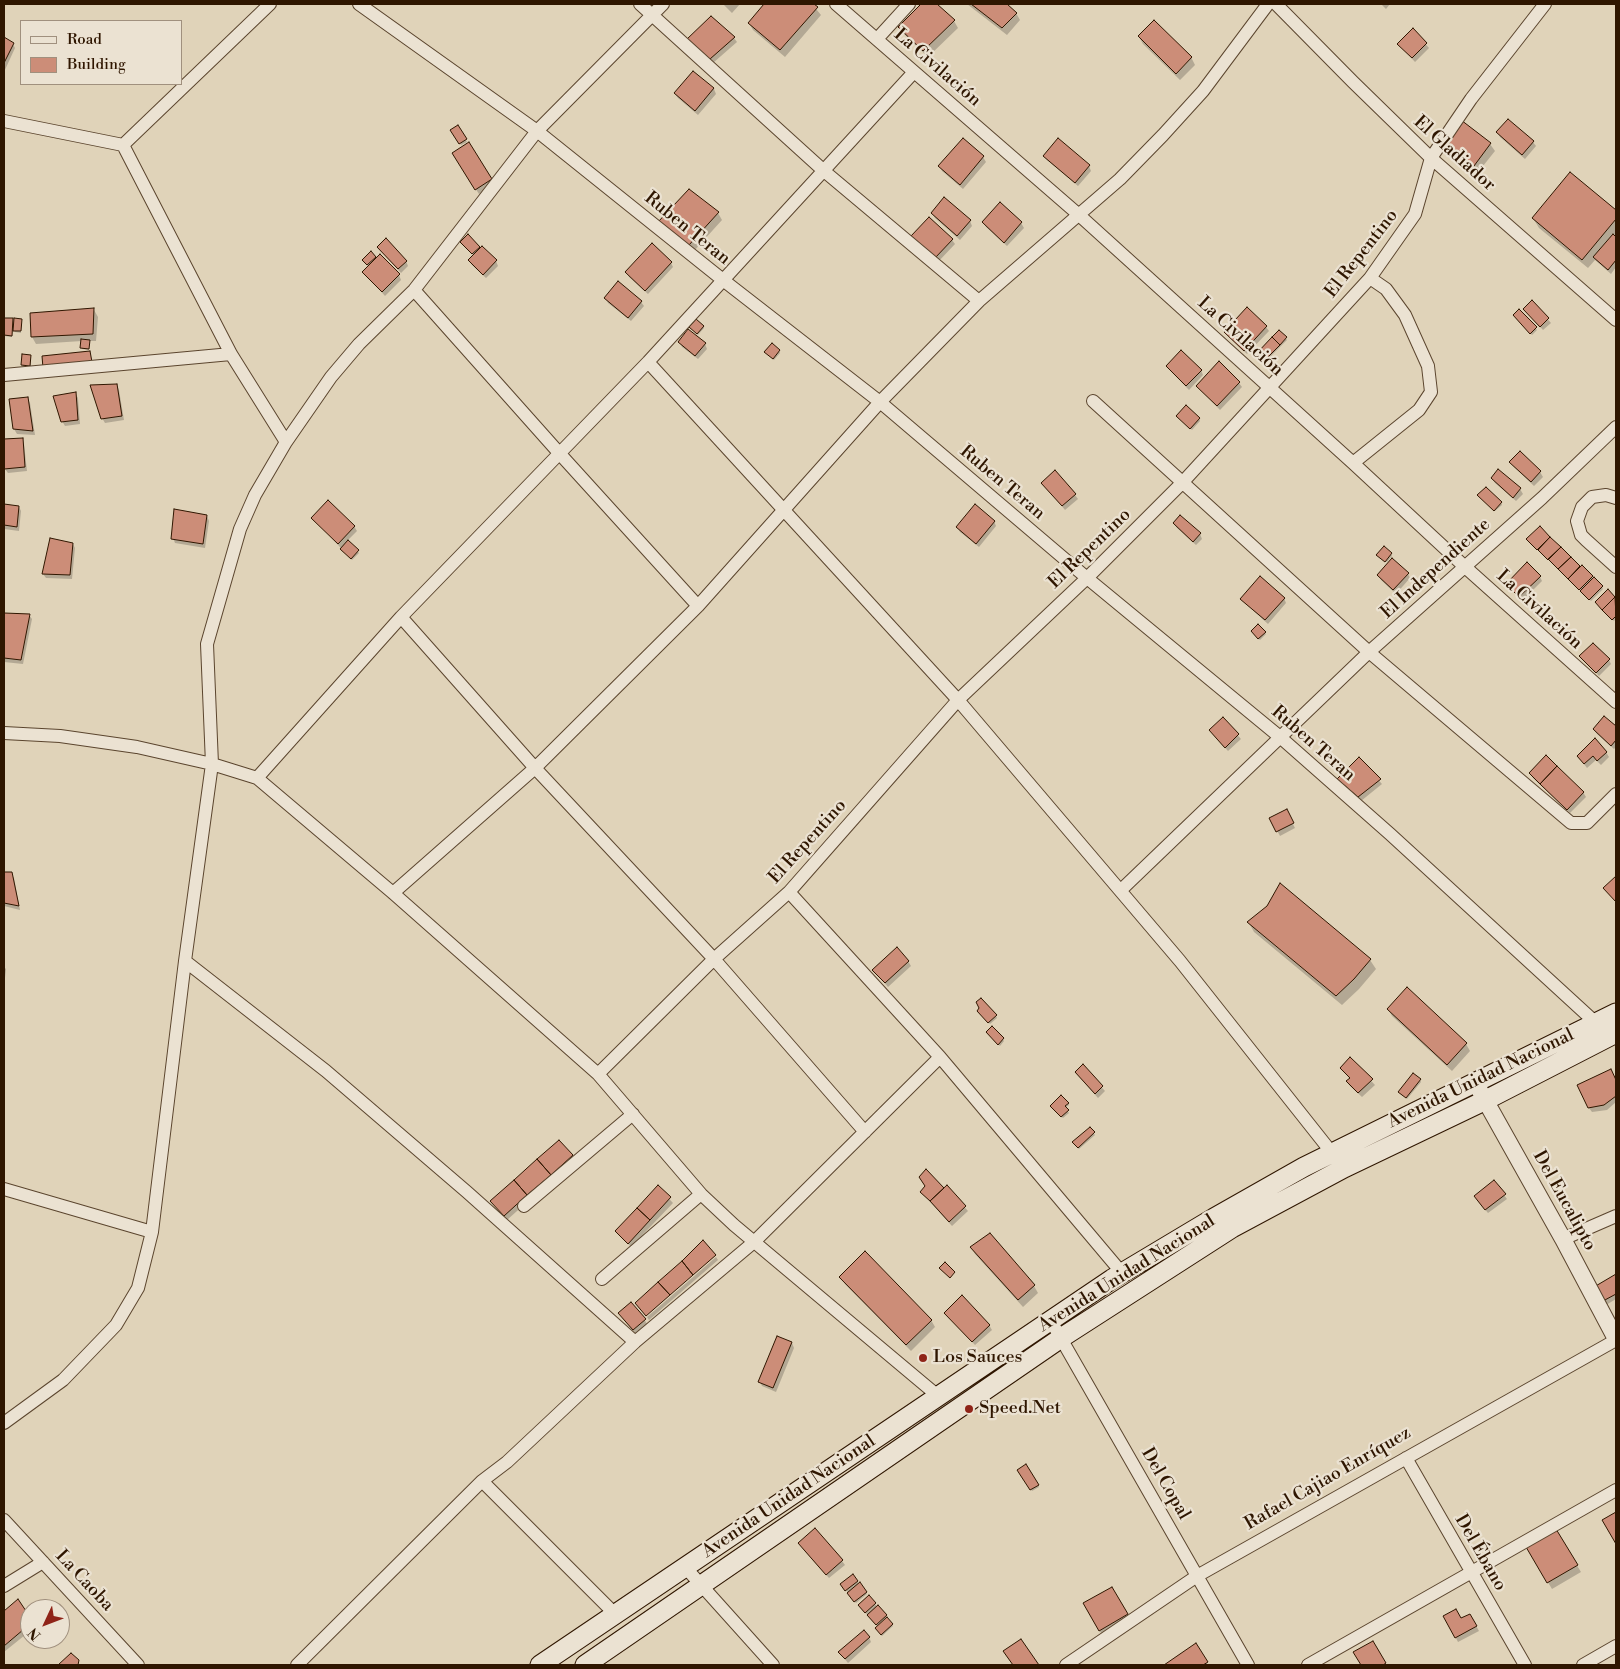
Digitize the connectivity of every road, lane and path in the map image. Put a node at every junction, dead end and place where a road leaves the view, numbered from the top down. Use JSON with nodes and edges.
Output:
{"nodes":[{"id":1,"x":270,"y":4,"type":"edge"},
{"id":2,"x":359,"y":4,"type":"edge"},
{"id":3,"x":640,"y":4,"type":"edge"},
{"id":4,"x":663,"y":4,"type":"edge"},
{"id":5,"x":836,"y":4,"type":"edge"},
{"id":6,"x":909,"y":4,"type":"edge"},
{"id":7,"x":1268,"y":4,"type":"edge"},
{"id":8,"x":1276,"y":4,"type":"edge"},
{"id":9,"x":1545,"y":4,"type":"edge"},
{"id":10,"x":652,"y":15,"type":"junction"},
{"id":11,"x":877,"y":39,"type":"junction"},
{"id":12,"x":914,"y":72,"type":"junction"},
{"id":13,"x":4,"y":121,"type":"edge"},
{"id":14,"x":537,"y":131,"type":"junction"},
{"id":15,"x":123,"y":145,"type":"junction"},
{"id":16,"x":1431,"y":158,"type":"junction"},
{"id":17,"x":824,"y":171,"type":"junction"},
{"id":18,"x":1079,"y":214,"type":"junction"},
{"id":19,"x":1370,"y":278,"type":"junction"},
{"id":20,"x":723,"y":280,"type":"junction"},
{"id":21,"x":414,"y":290,"type":"junction"},
{"id":22,"x":979,"y":301,"type":"junction"},
{"id":23,"x":1616,"y":320,"type":"edge"},
{"id":24,"x":231,"y":354,"type":"junction"},
{"id":25,"x":648,"y":362,"type":"junction"},
{"id":26,"x":4,"y":375,"type":"edge"},
{"id":27,"x":1270,"y":388,"type":"junction"},
{"id":28,"x":1093,"y":401,"type":"dead end"},
{"id":29,"x":880,"y":402,"type":"junction"},
{"id":30,"x":1616,"y":427,"type":"edge"},
{"id":31,"x":286,"y":442,"type":"junction"},
{"id":32,"x":560,"y":454,"type":"junction"},
{"id":33,"x":1353,"y":463,"type":"junction"},
{"id":34,"x":1182,"y":483,"type":"junction"},
{"id":35,"x":1616,"y":498,"type":"edge"},
{"id":36,"x":785,"y":509,"type":"junction"},
{"id":37,"x":1464,"y":566,"type":"junction"},
{"id":38,"x":1616,"y":567,"type":"edge"},
{"id":39,"x":1087,"y":578,"type":"junction"},
{"id":40,"x":698,"y":606,"type":"junction"},
{"id":41,"x":401,"y":617,"type":"junction"},
{"id":42,"x":1369,"y":652,"type":"junction"},
{"id":43,"x":958,"y":700,"type":"junction"},
{"id":44,"x":1616,"y":702,"type":"edge"},
{"id":45,"x":4,"y":733,"type":"edge"},
{"id":46,"x":1280,"y":738,"type":"junction"},
{"id":47,"x":212,"y":764,"type":"junction"},
{"id":48,"x":535,"y":768,"type":"junction"},
{"id":49,"x":257,"y":778,"type":"junction"},
{"id":50,"x":1616,"y":794,"type":"edge"},
{"id":51,"x":1121,"y":890,"type":"junction"},
{"id":52,"x":789,"y":892,"type":"junction"},
{"id":53,"x":393,"y":893,"type":"junction"},
{"id":54,"x":714,"y":959,"type":"junction"},
{"id":55,"x":185,"y":962,"type":"junction"},
{"id":56,"x":1616,"y":1013,"type":"edge"},
{"id":57,"x":1596,"y":1023,"type":"junction"},
{"id":58,"x":1616,"y":1033,"type":"edge"},
{"id":59,"x":940,"y":1057,"type":"junction"},
{"id":60,"x":598,"y":1074,"type":"junction"},
{"id":61,"x":1474,"y":1082,"type":"junction"},
{"id":62,"x":1484,"y":1101,"type":"junction"},
{"id":63,"x":633,"y":1114,"type":"junction"},
{"id":64,"x":865,"y":1132,"type":"junction"},
{"id":65,"x":1332,"y":1153,"type":"junction"},
{"id":66,"x":1344,"y":1168,"type":"junction"},
{"id":67,"x":4,"y":1189,"type":"edge"},
{"id":68,"x":701,"y":1194,"type":"junction"},
{"id":69,"x":524,"y":1206,"type":"dead end"},
{"id":70,"x":1616,"y":1216,"type":"edge"},
{"id":71,"x":152,"y":1232,"type":"junction"},
{"id":72,"x":1563,"y":1239,"type":"junction"},
{"id":73,"x":754,"y":1242,"type":"junction"},
{"id":74,"x":1122,"y":1273,"type":"junction"},
{"id":75,"x":602,"y":1279,"type":"dead end"},
{"id":76,"x":1051,"y":1321,"type":"junction"},
{"id":77,"x":1061,"y":1338,"type":"junction"},
{"id":78,"x":1616,"y":1339,"type":"edge"},
{"id":79,"x":635,"y":1342,"type":"junction"},
{"id":80,"x":938,"y":1396,"type":"junction"},
{"id":81,"x":4,"y":1423,"type":"edge"},
{"id":82,"x":1406,"y":1458,"type":"junction"},
{"id":83,"x":482,"y":1481,"type":"junction"},
{"id":84,"x":1616,"y":1490,"type":"edge"},
{"id":85,"x":4,"y":1520,"type":"edge"},
{"id":86,"x":42,"y":1562,"type":"junction"},
{"id":87,"x":684,"y":1567,"type":"junction"},
{"id":88,"x":1472,"y":1573,"type":"junction"},
{"id":89,"x":1197,"y":1576,"type":"junction"},
{"id":90,"x":4,"y":1586,"type":"edge"},
{"id":91,"x":701,"y":1586,"type":"junction"},
{"id":92,"x":615,"y":1614,"type":"junction"},
{"id":93,"x":1616,"y":1646,"type":"edge"},
{"id":94,"x":138,"y":1665,"type":"edge"},
{"id":95,"x":297,"y":1665,"type":"edge"},
{"id":96,"x":540,"y":1665,"type":"edge"},
{"id":97,"x":584,"y":1665,"type":"edge"},
{"id":98,"x":773,"y":1665,"type":"edge"},
{"id":99,"x":1066,"y":1665,"type":"edge"},
{"id":100,"x":1248,"y":1665,"type":"edge"},
{"id":101,"x":1308,"y":1665,"type":"edge"},
{"id":102,"x":1525,"y":1665,"type":"edge"},
{"id":103,"x":1583,"y":1665,"type":"edge"}],
"edges":[{"from":1,"to":15,"type":"street"},
{"from":2,"to":14,"type":"street","name":"Ruben Teran"},
{"from":3,"to":10,"type":"street"},
{"from":4,"to":10,"type":"street"},
{"from":5,"to":11,"type":"street","name":"La Civilación"},
{"from":6,"to":11,"type":"street"},
{"from":7,"to":18,"type":"street"},
{"from":8,"to":16,"type":"street","name":"El Gladiador"},
{"from":9,"to":16,"type":"street","name":"El Repentino"},
{"from":10,"to":14,"type":"street"},
{"from":10,"to":17,"type":"street"},
{"from":11,"to":12,"type":"street","name":"La Civilación"},
{"from":12,"to":17,"type":"street"},
{"from":12,"to":18,"type":"street","name":"La Civilación"},
{"from":13,"to":15,"type":"street"},
{"from":14,"to":20,"type":"street","name":"Ruben Teran"},
{"from":14,"to":21,"type":"street"},
{"from":15,"to":24,"type":"street"},
{"from":16,"to":19,"type":"street","name":"El Repentino"},
{"from":16,"to":23,"type":"street","name":"El Gladiador"},
{"from":17,"to":20,"type":"street"},
{"from":17,"to":22,"type":"street"},
{"from":18,"to":22,"type":"street"},
{"from":18,"to":27,"type":"street","name":"La Civilación"},
{"from":19,"to":27,"type":"street","name":"El Repentino"},
{"from":19,"to":33,"type":"street"},
{"from":20,"to":25,"type":"street"},
{"from":20,"to":29,"type":"street","name":"Ruben Teran"},
{"from":21,"to":31,"type":"street"},
{"from":21,"to":32,"type":"street"},
{"from":22,"to":29,"type":"street"},
{"from":24,"to":26,"type":"street"},
{"from":24,"to":31,"type":"street"},
{"from":25,"to":32,"type":"street"},
{"from":25,"to":36,"type":"street"},
{"from":27,"to":33,"type":"street","name":"La Civilación"},
{"from":27,"to":34,"type":"street","name":"El Repentino"},
{"from":28,"to":34,"type":"street"},
{"from":29,"to":36,"type":"street"},
{"from":29,"to":39,"type":"street","name":"Ruben Teran"},
{"from":30,"to":37,"type":"street","name":"El Independiente"},
{"from":31,"to":47,"type":"street"},
{"from":32,"to":40,"type":"street"},
{"from":32,"to":41,"type":"street"},
{"from":33,"to":37,"type":"street","name":"La Civilación"},
{"from":34,"to":39,"type":"street","name":"El Repentino"},
{"from":34,"to":42,"type":"street"},
{"from":35,"to":38,"type":"street"},
{"from":36,"to":40,"type":"street"},
{"from":36,"to":43,"type":"street"},
{"from":37,"to":42,"type":"street","name":"El Independiente"},
{"from":37,"to":44,"type":"street","name":"La Civilación"},
{"from":39,"to":43,"type":"street","name":"El Repentino"},
{"from":39,"to":46,"type":"street","name":"Ruben Teran"},
{"from":40,"to":48,"type":"street"},
{"from":41,"to":48,"type":"street"},
{"from":41,"to":49,"type":"street"},
{"from":42,"to":46,"type":"street","name":"El Independiente"},
{"from":42,"to":50,"type":"street"},
{"from":43,"to":51,"type":"street"},
{"from":43,"to":52,"type":"street","name":"El Repentino"},
{"from":45,"to":47,"type":"street"},
{"from":46,"to":51,"type":"street","name":"El Independiente"},
{"from":46,"to":57,"type":"street","name":"Ruben Teran"},
{"from":47,"to":49,"type":"street"},
{"from":47,"to":55,"type":"street"},
{"from":48,"to":53,"type":"street"},
{"from":48,"to":54,"type":"street"},
{"from":49,"to":53,"type":"street"},
{"from":51,"to":65,"type":"street"},
{"from":52,"to":54,"type":"street","name":"El Repentino"},
{"from":52,"to":59,"type":"street"},
{"from":53,"to":60,"type":"street"},
{"from":54,"to":60,"type":"street","name":"El Repentino"},
{"from":54,"to":64,"type":"street"},
{"from":55,"to":71,"type":"street"},
{"from":55,"to":79,"type":"street"},
{"from":56,"to":57,"type":"main road","name":"Avenida Unidad Nacional"},
{"from":57,"to":61,"type":"main road","name":"Avenida Unidad Nacional"},
{"from":58,"to":62,"type":"main road","name":"Avenida Unidad Nacional"},
{"from":59,"to":64,"type":"street"},
{"from":59,"to":74,"type":"street"},
{"from":60,"to":63,"type":"street"},
{"from":61,"to":62,"type":"street","name":"Del Eucalipto"},
{"from":61,"to":65,"type":"main road","name":"Avenida Unidad Nacional"},
{"from":62,"to":66,"type":"main road","name":"Avenida Unidad Nacional"},
{"from":62,"to":72,"type":"street","name":"Del Eucalipto"},
{"from":63,"to":68,"type":"street"},
{"from":63,"to":69,"type":"street"},
{"from":64,"to":73,"type":"street"},
{"from":65,"to":66,"type":"street"},
{"from":65,"to":74,"type":"main road","name":"Avenida Unidad Nacional"},
{"from":66,"to":77,"type":"main road","name":"Avenida Unidad Nacional"},
{"from":67,"to":71,"type":"street"},
{"from":68,"to":73,"type":"street"},
{"from":68,"to":75,"type":"street"},
{"from":70,"to":72,"type":"street"},
{"from":71,"to":81,"type":"street"},
{"from":72,"to":78,"type":"street","name":"Del Eucalipto"},
{"from":73,"to":79,"type":"street"},
{"from":73,"to":80,"type":"street"},
{"from":74,"to":76,"type":"main road","name":"Avenida Unidad Nacional"},
{"from":76,"to":77,"type":"street","name":"Del Copal"},
{"from":76,"to":80,"type":"main road","name":"Avenida Unidad Nacional"},
{"from":77,"to":89,"type":"street","name":"Del Copal"},
{"from":77,"to":91,"type":"main road","name":"Avenida Unidad Nacional"},
{"from":78,"to":82,"type":"street","name":"Rafael Cajiao Enríquez"},
{"from":79,"to":83,"type":"street"},
{"from":80,"to":87,"type":"main road","name":"Avenida Unidad Nacional"},
{"from":82,"to":88,"type":"street","name":"Del Ébano"},
{"from":82,"to":89,"type":"street","name":"Rafael Cajiao Enríquez"},
{"from":83,"to":92,"type":"street"},
{"from":83,"to":95,"type":"street"},
{"from":84,"to":88,"type":"street"},
{"from":85,"to":86,"type":"street","name":"La Caoba"},
{"from":86,"to":90,"type":"street"},
{"from":86,"to":94,"type":"street","name":"La Caoba"},
{"from":87,"to":91,"type":"street"},
{"from":87,"to":92,"type":"main road","name":"Avenida Unidad Nacional"},
{"from":88,"to":101,"type":"street"},
{"from":88,"to":102,"type":"street","name":"Del Ébano"},
{"from":89,"to":99,"type":"street","name":"Rafael Cajiao Enríquez"},
{"from":89,"to":100,"type":"street","name":"Del Copal"},
{"from":91,"to":97,"type":"main road","name":"Avenida Unidad Nacional"},
{"from":91,"to":98,"type":"street"},
{"from":92,"to":96,"type":"main road","name":"Avenida Unidad Nacional"},
{"from":93,"to":103,"type":"street"}]}
